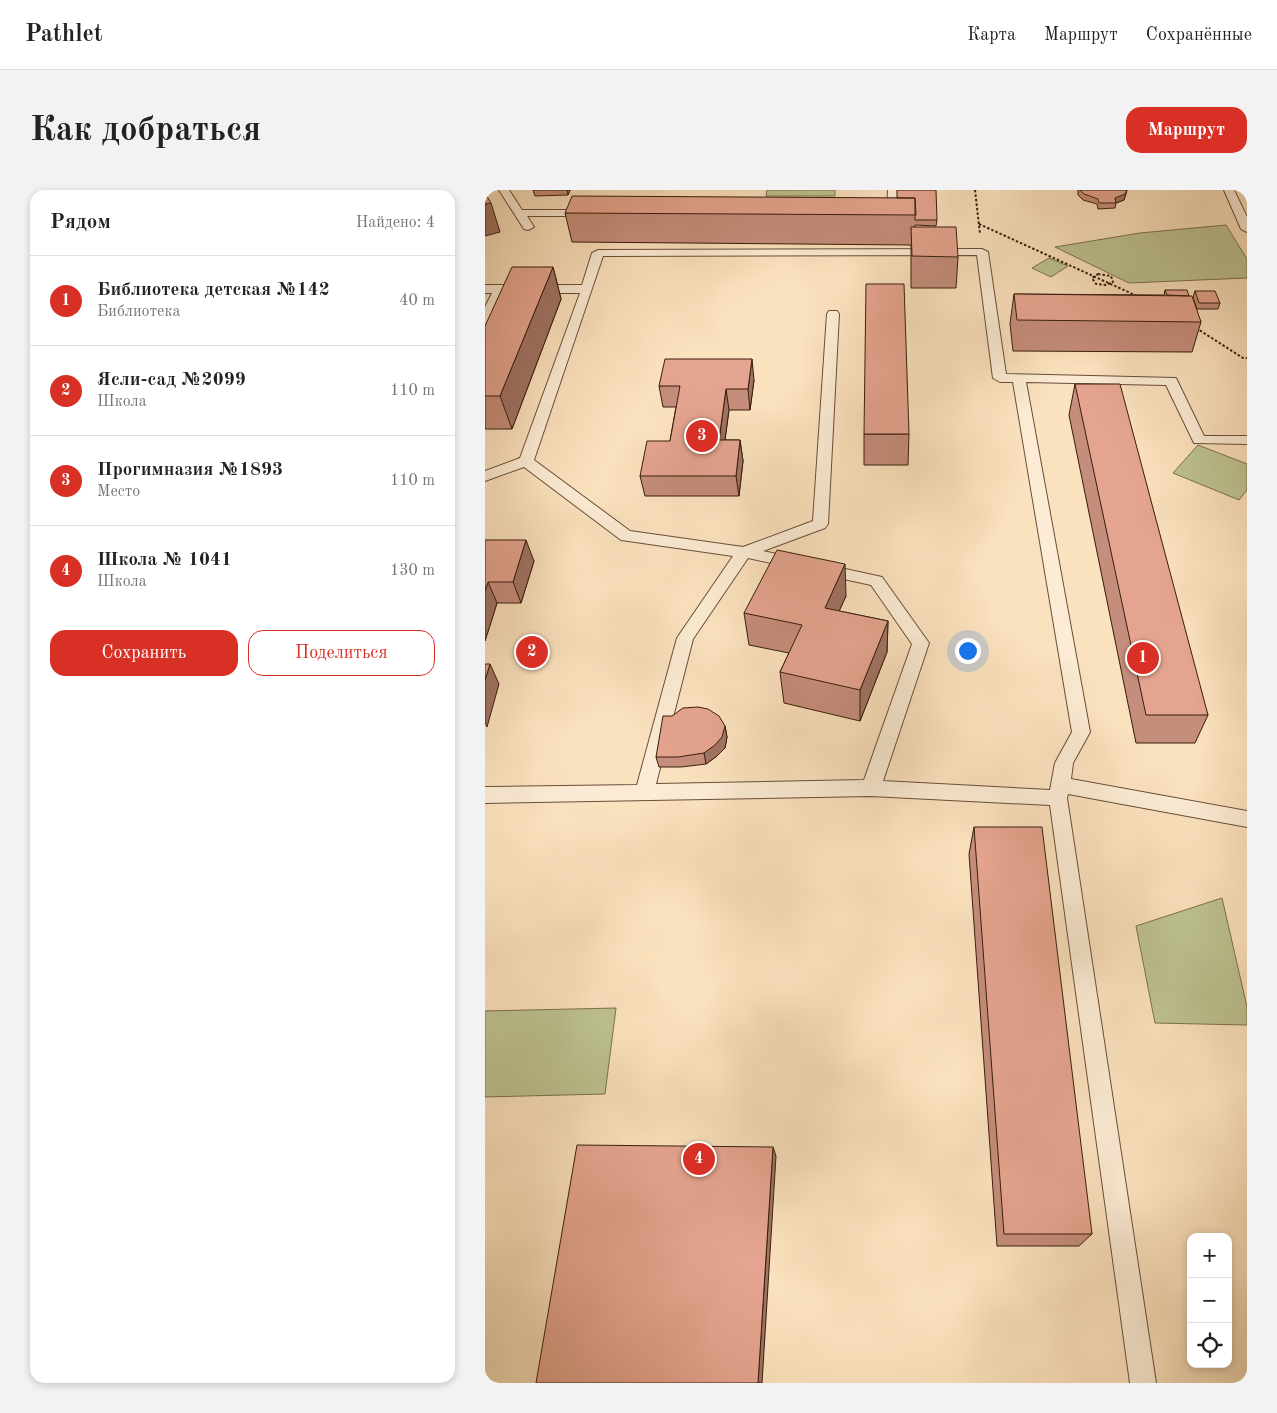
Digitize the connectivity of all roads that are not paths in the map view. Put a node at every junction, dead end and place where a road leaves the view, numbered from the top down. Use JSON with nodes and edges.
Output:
{"nodes":[{"id":1,"x":504,"y":190,"type":"edge"},
{"id":2,"x":893,"y":190,"type":"edge"},
{"id":3,"x":1229,"y":190,"type":"edge"},
{"id":4,"x":519,"y":212,"type":"junction"},
{"id":5,"x":606,"y":213,"type":"edge"},
{"id":6,"x":873,"y":214,"type":"edge"},
{"id":7,"x":529,"y":227,"type":"dead end"},
{"id":8,"x":1247,"y":229,"type":"edge"},
{"id":9,"x":587,"y":289,"type":"junction"},
{"id":10,"x":485,"y":290,"type":"edge"},
{"id":11,"x":499,"y":290,"type":"junction"},
{"id":12,"x":833,"y":314,"type":"dead end"},
{"id":13,"x":485,"y":320,"type":"edge"},
{"id":14,"x":1019,"y":379,"type":"junction"},
{"id":15,"x":1247,"y":440,"type":"edge"},
{"id":16,"x":526,"y":462,"type":"junction"},
{"id":17,"x":485,"y":476,"type":"edge"},
{"id":18,"x":744,"y":552,"type":"junction"},
{"id":19,"x":871,"y":788,"type":"junction"},
{"id":20,"x":1059,"y":791,"type":"junction"},
{"id":21,"x":644,"y":793,"type":"junction"},
{"id":22,"x":485,"y":795,"type":"edge"},
{"id":23,"x":1247,"y":818,"type":"edge"},
{"id":24,"x":1143,"y":1383,"type":"edge"}],
"edges":[{"from":1,"to":4,"type":"lane"},
{"from":2,"to":6,"type":"lane"},
{"from":3,"to":8,"type":"lane"},
{"from":4,"to":5,"type":"lane"},
{"from":4,"to":7,"type":"lane"},
{"from":9,"to":11,"type":"lane"},
{"from":9,"to":14,"type":"lane"},
{"from":9,"to":16,"type":"lane"},
{"from":10,"to":11,"type":"lane"},
{"from":11,"to":13,"type":"lane"},
{"from":12,"to":18,"type":"lane"},
{"from":14,"to":15,"type":"lane"},
{"from":14,"to":20,"type":"lane"},
{"from":16,"to":17,"type":"lane"},
{"from":16,"to":18,"type":"lane"},
{"from":18,"to":19,"type":"lane"},
{"from":18,"to":21,"type":"lane"},
{"from":19,"to":20,"type":"lane"},
{"from":19,"to":21,"type":"lane"},
{"from":20,"to":23,"type":"lane"},
{"from":20,"to":24,"type":"lane"},
{"from":21,"to":22,"type":"lane"}]}
